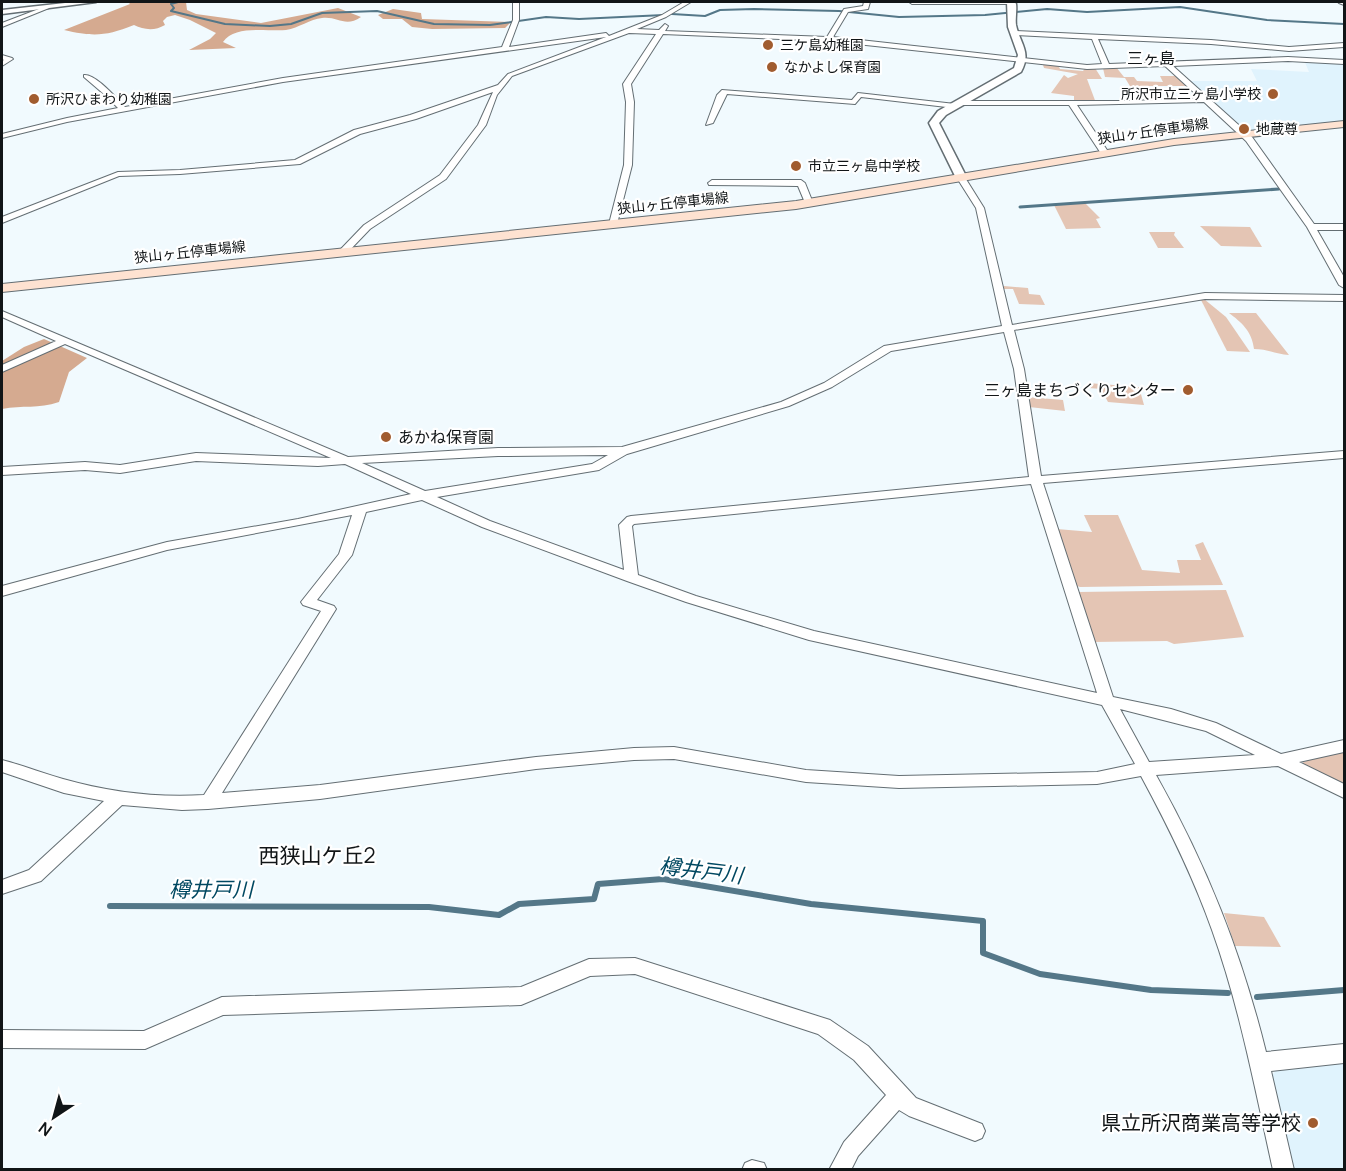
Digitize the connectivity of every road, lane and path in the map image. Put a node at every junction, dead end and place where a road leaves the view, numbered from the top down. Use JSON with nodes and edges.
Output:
{"nodes":[{"id":1,"x":92,"y":2,"type":"edge"},
{"id":2,"x":516,"y":2,"type":"edge"},
{"id":3,"x":688,"y":2,"type":"edge"},
{"id":4,"x":867,"y":2,"type":"edge"},
{"id":5,"x":912,"y":2,"type":"edge"},
{"id":6,"x":1012,"y":4,"type":"edge"},
{"id":7,"x":46,"y":8,"type":"junction"},
{"id":8,"x":2,"y":12,"type":"edge"},
{"id":9,"x":665,"y":16,"type":"junction"},
{"id":10,"x":2,"y":25,"type":"edge"},
{"id":11,"x":628,"y":31,"type":"junction"},
{"id":12,"x":662,"y":33,"type":"junction"},
{"id":13,"x":1014,"y":33,"type":"junction"},
{"id":14,"x":1094,"y":36,"type":"junction"},
{"id":15,"x":829,"y":39,"type":"junction"},
{"id":16,"x":1344,"y":45,"type":"edge"},
{"id":17,"x":505,"y":48,"type":"junction"},
{"id":18,"x":1299,"y":49,"type":"junction"},
{"id":19,"x":2,"y":57,"type":"edge"},
{"id":20,"x":1288,"y":58,"type":"junction"},
{"id":21,"x":1022,"y":60,"type":"junction"},
{"id":22,"x":1344,"y":62,"type":"edge"},
{"id":23,"x":2,"y":63,"type":"edge"},
{"id":24,"x":1167,"y":64,"type":"junction"},
{"id":25,"x":1106,"y":66,"type":"junction"},
{"id":26,"x":86,"y":76,"type":"dead end"},
{"id":27,"x":499,"y":87,"type":"junction"},
{"id":28,"x":1204,"y":100,"type":"junction"},
{"id":29,"x":1072,"y":104,"type":"junction"},
{"id":30,"x":958,"y":105,"type":"junction"},
{"id":31,"x":123,"y":109,"type":"junction"},
{"id":32,"x":709,"y":123,"type":"dead end"},
{"id":33,"x":1344,"y":124,"type":"edge"},
{"id":34,"x":1244,"y":134,"type":"junction"},
{"id":35,"x":2,"y":136,"type":"edge"},
{"id":36,"x":1105,"y":153,"type":"junction"},
{"id":37,"x":961,"y":178,"type":"junction"},
{"id":38,"x":712,"y":183,"type":"dead end"},
{"id":39,"x":809,"y":203,"type":"junction"},
{"id":40,"x":2,"y":220,"type":"edge"},
{"id":41,"x":613,"y":224,"type":"junction"},
{"id":42,"x":1311,"y":227,"type":"junction"},
{"id":43,"x":1344,"y":227,"type":"edge"},
{"id":44,"x":344,"y":251,"type":"junction"},
{"id":45,"x":1344,"y":285,"type":"edge"},
{"id":46,"x":2,"y":288,"type":"edge"},
{"id":47,"x":1344,"y":298,"type":"edge"},
{"id":48,"x":2,"y":314,"type":"edge"},
{"id":49,"x":1009,"y":328,"type":"junction"},
{"id":50,"x":64,"y":341,"type":"junction"},
{"id":51,"x":2,"y":369,"type":"edge"},
{"id":52,"x":623,"y":451,"type":"junction"},
{"id":53,"x":1344,"y":454,"type":"edge"},
{"id":54,"x":350,"y":461,"type":"junction"},
{"id":55,"x":2,"y":471,"type":"edge"},
{"id":56,"x":1036,"y":480,"type":"junction"},
{"id":57,"x":421,"y":496,"type":"junction"},
{"id":58,"x":361,"y":508,"type":"junction"},
{"id":59,"x":632,"y":578,"type":"junction"},
{"id":60,"x":2,"y":591,"type":"edge"},
{"id":61,"x":1107,"y":700,"type":"junction"},
{"id":62,"x":1344,"y":746,"type":"edge"},
{"id":63,"x":1280,"y":760,"type":"junction"},
{"id":64,"x":2,"y":766,"type":"edge"},
{"id":65,"x":1144,"y":769,"type":"junction"},
{"id":66,"x":1344,"y":791,"type":"edge"},
{"id":67,"x":119,"y":798,"type":"junction"},
{"id":68,"x":208,"y":802,"type":"junction"},
{"id":69,"x":2,"y":887,"type":"edge"},
{"id":70,"x":2,"y":1039,"type":"edge"},
{"id":71,"x":1344,"y":1053,"type":"edge"},
{"id":72,"x":1258,"y":1063,"type":"junction"},
{"id":73,"x":899,"y":1095,"type":"junction"},
{"id":74,"x":975,"y":1131,"type":"dead end"},
{"id":75,"x":752,"y":1170,"type":"edge"},
{"id":76,"x":757,"y":1170,"type":"edge"},
{"id":77,"x":839,"y":1170,"type":"edge"},
{"id":78,"x":1284,"y":1170,"type":"edge"}],
"edges":[{"from":1,"to":7,"type":"street"},
{"from":2,"to":17,"type":"street"},
{"from":3,"to":9,"type":"street"},
{"from":4,"to":15,"type":"street"},
{"from":5,"to":6,"type":"street"},
{"from":6,"to":13,"type":"street"},
{"from":7,"to":8,"type":"street"},
{"from":7,"to":10,"type":"street"},
{"from":9,"to":11,"type":"street"},
{"from":9,"to":12,"type":"street"},
{"from":11,"to":12,"type":"street"},
{"from":11,"to":17,"type":"street"},
{"from":11,"to":27,"type":"street"},
{"from":12,"to":15,"type":"street"},
{"from":12,"to":41,"type":"street"},
{"from":13,"to":14,"type":"street"},
{"from":13,"to":21,"type":"street"},
{"from":14,"to":18,"type":"street"},
{"from":14,"to":25,"type":"street"},
{"from":15,"to":21,"type":"street"},
{"from":16,"to":18,"type":"street"},
{"from":17,"to":31,"type":"street"},
{"from":18,"to":20,"type":"street"},
{"from":19,"to":23,"type":"street"},
{"from":20,"to":22,"type":"street"},
{"from":20,"to":24,"type":"street"},
{"from":21,"to":25,"type":"street"},
{"from":21,"to":30,"type":"street"},
{"from":24,"to":25,"type":"street"},
{"from":24,"to":28,"type":"street"},
{"from":26,"to":31,"type":"street"},
{"from":27,"to":40,"type":"street"},
{"from":27,"to":44,"type":"street"},
{"from":28,"to":29,"type":"street"},
{"from":28,"to":34,"type":"street"},
{"from":29,"to":30,"type":"street"},
{"from":29,"to":36,"type":"street"},
{"from":30,"to":32,"type":"street"},
{"from":30,"to":37,"type":"street"},
{"from":31,"to":35,"type":"street"},
{"from":33,"to":34,"type":"main road","name":"狭山ヶ丘停車場線"},
{"from":34,"to":36,"type":"main road","name":"狭山ヶ丘停車場線"},
{"from":34,"to":42,"type":"street"},
{"from":36,"to":37,"type":"main road","name":"狭山ヶ丘停車場線"},
{"from":37,"to":39,"type":"main road","name":"狭山ヶ丘停車場線"},
{"from":37,"to":49,"type":"street"},
{"from":38,"to":39,"type":"street"},
{"from":39,"to":41,"type":"main road","name":"狭山ヶ丘停車場線"},
{"from":41,"to":44,"type":"main road","name":"狭山ヶ丘停車場線"},
{"from":42,"to":43,"type":"street"},
{"from":42,"to":45,"type":"street"},
{"from":44,"to":46,"type":"main road","name":"狭山ヶ丘停車場線"},
{"from":47,"to":49,"type":"street"},
{"from":48,"to":50,"type":"street"},
{"from":49,"to":52,"type":"street"},
{"from":49,"to":56,"type":"street"},
{"from":50,"to":51,"type":"street"},
{"from":50,"to":54,"type":"street"},
{"from":52,"to":54,"type":"street"},
{"from":52,"to":57,"type":"street"},
{"from":53,"to":56,"type":"street"},
{"from":54,"to":55,"type":"street"},
{"from":54,"to":57,"type":"street"},
{"from":56,"to":59,"type":"street"},
{"from":56,"to":61,"type":"street"},
{"from":57,"to":58,"type":"street"},
{"from":57,"to":59,"type":"street"},
{"from":58,"to":60,"type":"street"},
{"from":58,"to":68,"type":"street"},
{"from":59,"to":61,"type":"street"},
{"from":61,"to":63,"type":"street"},
{"from":61,"to":65,"type":"street"},
{"from":62,"to":63,"type":"street"},
{"from":63,"to":65,"type":"street"},
{"from":63,"to":66,"type":"street"},
{"from":64,"to":67,"type":"street"},
{"from":65,"to":68,"type":"street"},
{"from":65,"to":72,"type":"street"},
{"from":67,"to":68,"type":"street"},
{"from":67,"to":69,"type":"street"},
{"from":70,"to":73,"type":"street"},
{"from":71,"to":72,"type":"street"},
{"from":72,"to":78,"type":"street"},
{"from":73,"to":74,"type":"street"},
{"from":73,"to":77,"type":"street"},
{"from":75,"to":76,"type":"street"}]}
